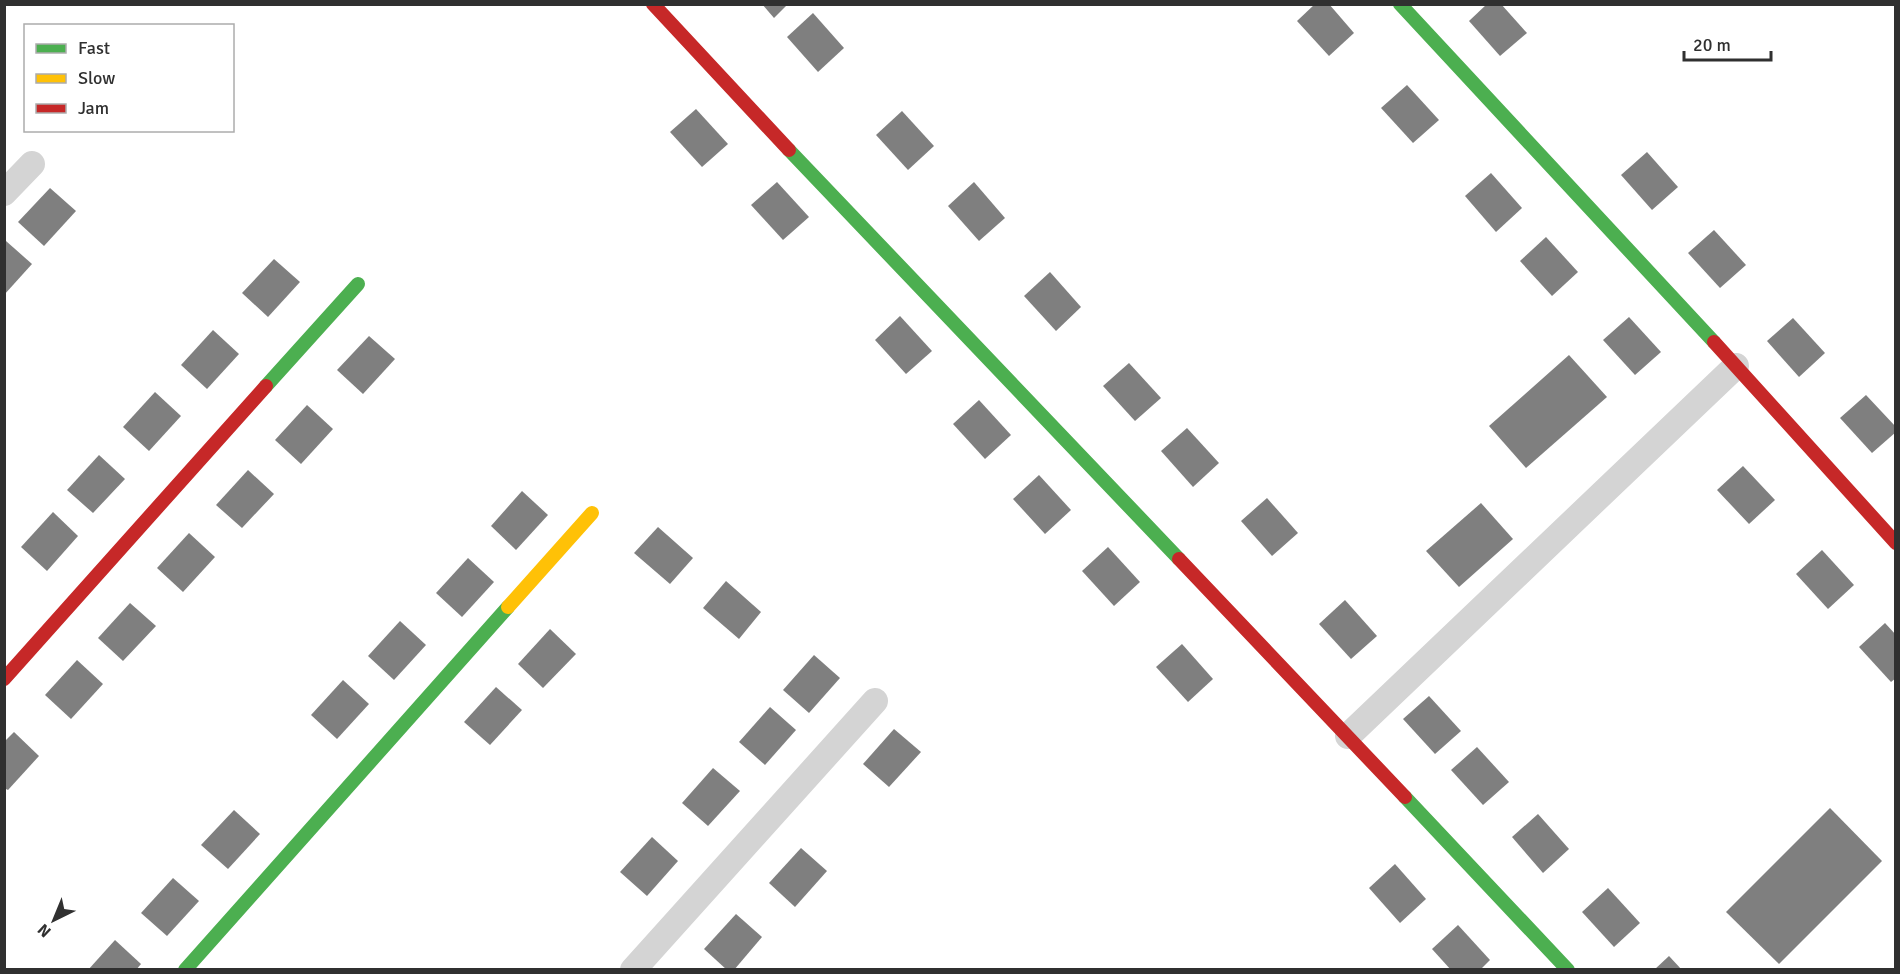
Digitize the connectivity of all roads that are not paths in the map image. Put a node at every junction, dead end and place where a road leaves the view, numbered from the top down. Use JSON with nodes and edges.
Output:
{"nodes":[{"id":1,"x":653,"y":4,"type":"edge"},
{"id":2,"x":1400,"y":4,"type":"edge"},
{"id":3,"x":32,"y":164,"type":"dead end"},
{"id":4,"x":4,"y":193,"type":"edge"},
{"id":5,"x":358,"y":284,"type":"dead end"},
{"id":6,"x":1736,"y":366,"type":"junction"},
{"id":7,"x":592,"y":513,"type":"dead end"},
{"id":8,"x":1896,"y":543,"type":"edge"},
{"id":9,"x":4,"y":679,"type":"edge"},
{"id":10,"x":875,"y":701,"type":"dead end"},
{"id":11,"x":1348,"y":736,"type":"junction"},
{"id":12,"x":185,"y":969,"type":"edge"},
{"id":13,"x":633,"y":969,"type":"edge"},
{"id":14,"x":1568,"y":969,"type":"edge"}],
"edges":[{"from":1,"to":11,"type":"street"},
{"from":2,"to":6,"type":"street"},
{"from":3,"to":4,"type":"street"},
{"from":5,"to":9,"type":"street"},
{"from":6,"to":8,"type":"street"},
{"from":6,"to":11,"type":"street"},
{"from":7,"to":12,"type":"street"},
{"from":10,"to":13,"type":"street"},
{"from":11,"to":14,"type":"street"}]}
